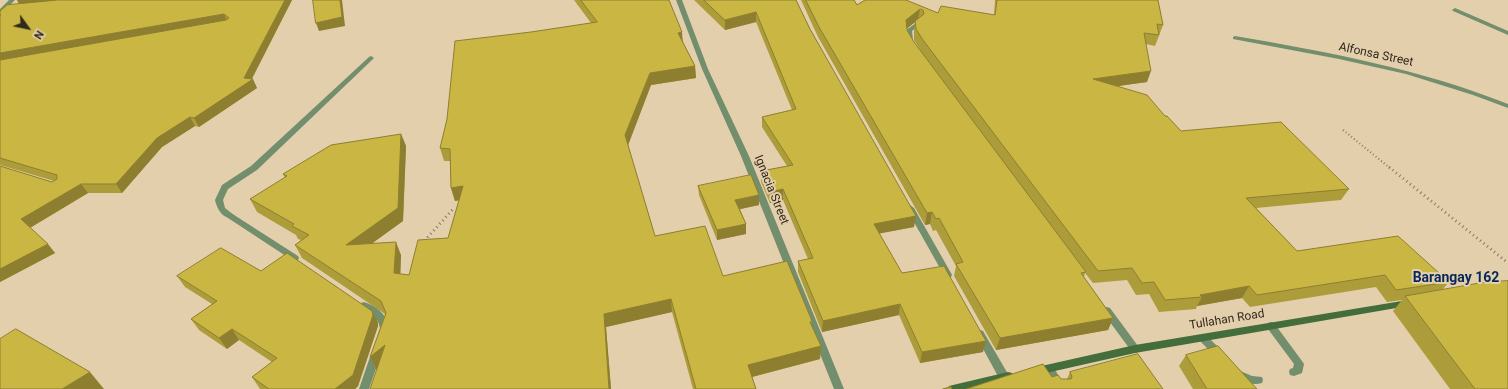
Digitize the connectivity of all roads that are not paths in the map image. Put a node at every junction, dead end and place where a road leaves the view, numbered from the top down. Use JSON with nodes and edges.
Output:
{"nodes":[{"id":1,"x":12,"y":0,"type":"edge"},
{"id":2,"x":680,"y":0,"type":"edge"},
{"id":3,"x":1455,"y":10,"type":"dead end"},
{"id":4,"x":8,"y":11,"type":"edge"},
{"id":5,"x":0,"y":12,"type":"edge"},
{"id":6,"x":919,"y":23,"type":"edge"},
{"id":7,"x":1508,"y":33,"type":"edge"},
{"id":8,"x":1235,"y":38,"type":"dead end"},
{"id":9,"x":917,"y":52,"type":"edge"},
{"id":10,"x":371,"y":58,"type":"dead end"},
{"id":11,"x":1508,"y":106,"type":"edge"},
{"id":12,"x":908,"y":204,"type":"edge"},
{"id":13,"x":303,"y":264,"type":"edge"},
{"id":14,"x":950,"y":280,"type":"edge"},
{"id":15,"x":356,"y":300,"type":"edge"},
{"id":16,"x":1417,"y":302,"type":"edge"},
{"id":17,"x":1102,"y":304,"type":"edge"},
{"id":18,"x":1271,"y":326,"type":"junction"},
{"id":19,"x":977,"y":329,"type":"edge"},
{"id":20,"x":1203,"y":338,"type":"junction"},
{"id":21,"x":1135,"y":349,"type":"junction"},
{"id":22,"x":1049,"y":369,"type":"junction"},
{"id":23,"x":1294,"y":372,"type":"dead end"},
{"id":24,"x":1004,"y":377,"type":"junction"},
{"id":25,"x":1258,"y":380,"type":"dead end"},
{"id":26,"x":364,"y":389,"type":"edge"},
{"id":27,"x":839,"y":389,"type":"edge"},
{"id":28,"x":952,"y":389,"type":"edge"},
{"id":29,"x":1061,"y":389,"type":"edge"}],
"edges":[{"from":1,"to":5,"type":"street"},
{"from":2,"to":27,"type":"street","name":"Ignacia Street"},
{"from":3,"to":7,"type":"street"},
{"from":4,"to":5,"type":"street"},
{"from":6,"to":9,"type":"street"},
{"from":8,"to":11,"type":"street","name":"Alfonsa Street"},
{"from":10,"to":13,"type":"street"},
{"from":12,"to":14,"type":"street"},
{"from":15,"to":26,"type":"street"},
{"from":16,"to":18,"type":"main road","name":"Tullahan Road"},
{"from":17,"to":21,"type":"street"},
{"from":18,"to":20,"type":"main road","name":"Tullahan Road"},
{"from":18,"to":23,"type":"street"},
{"from":19,"to":24,"type":"street"},
{"from":20,"to":21,"type":"main road","name":"Tullahan Road"},
{"from":20,"to":25,"type":"street"},
{"from":21,"to":22,"type":"main road","name":"Tullahan Road"},
{"from":22,"to":24,"type":"main road","name":"Tullahan Road"},
{"from":22,"to":29,"type":"street"},
{"from":24,"to":28,"type":"main road","name":"Tullahan Road"}]}
